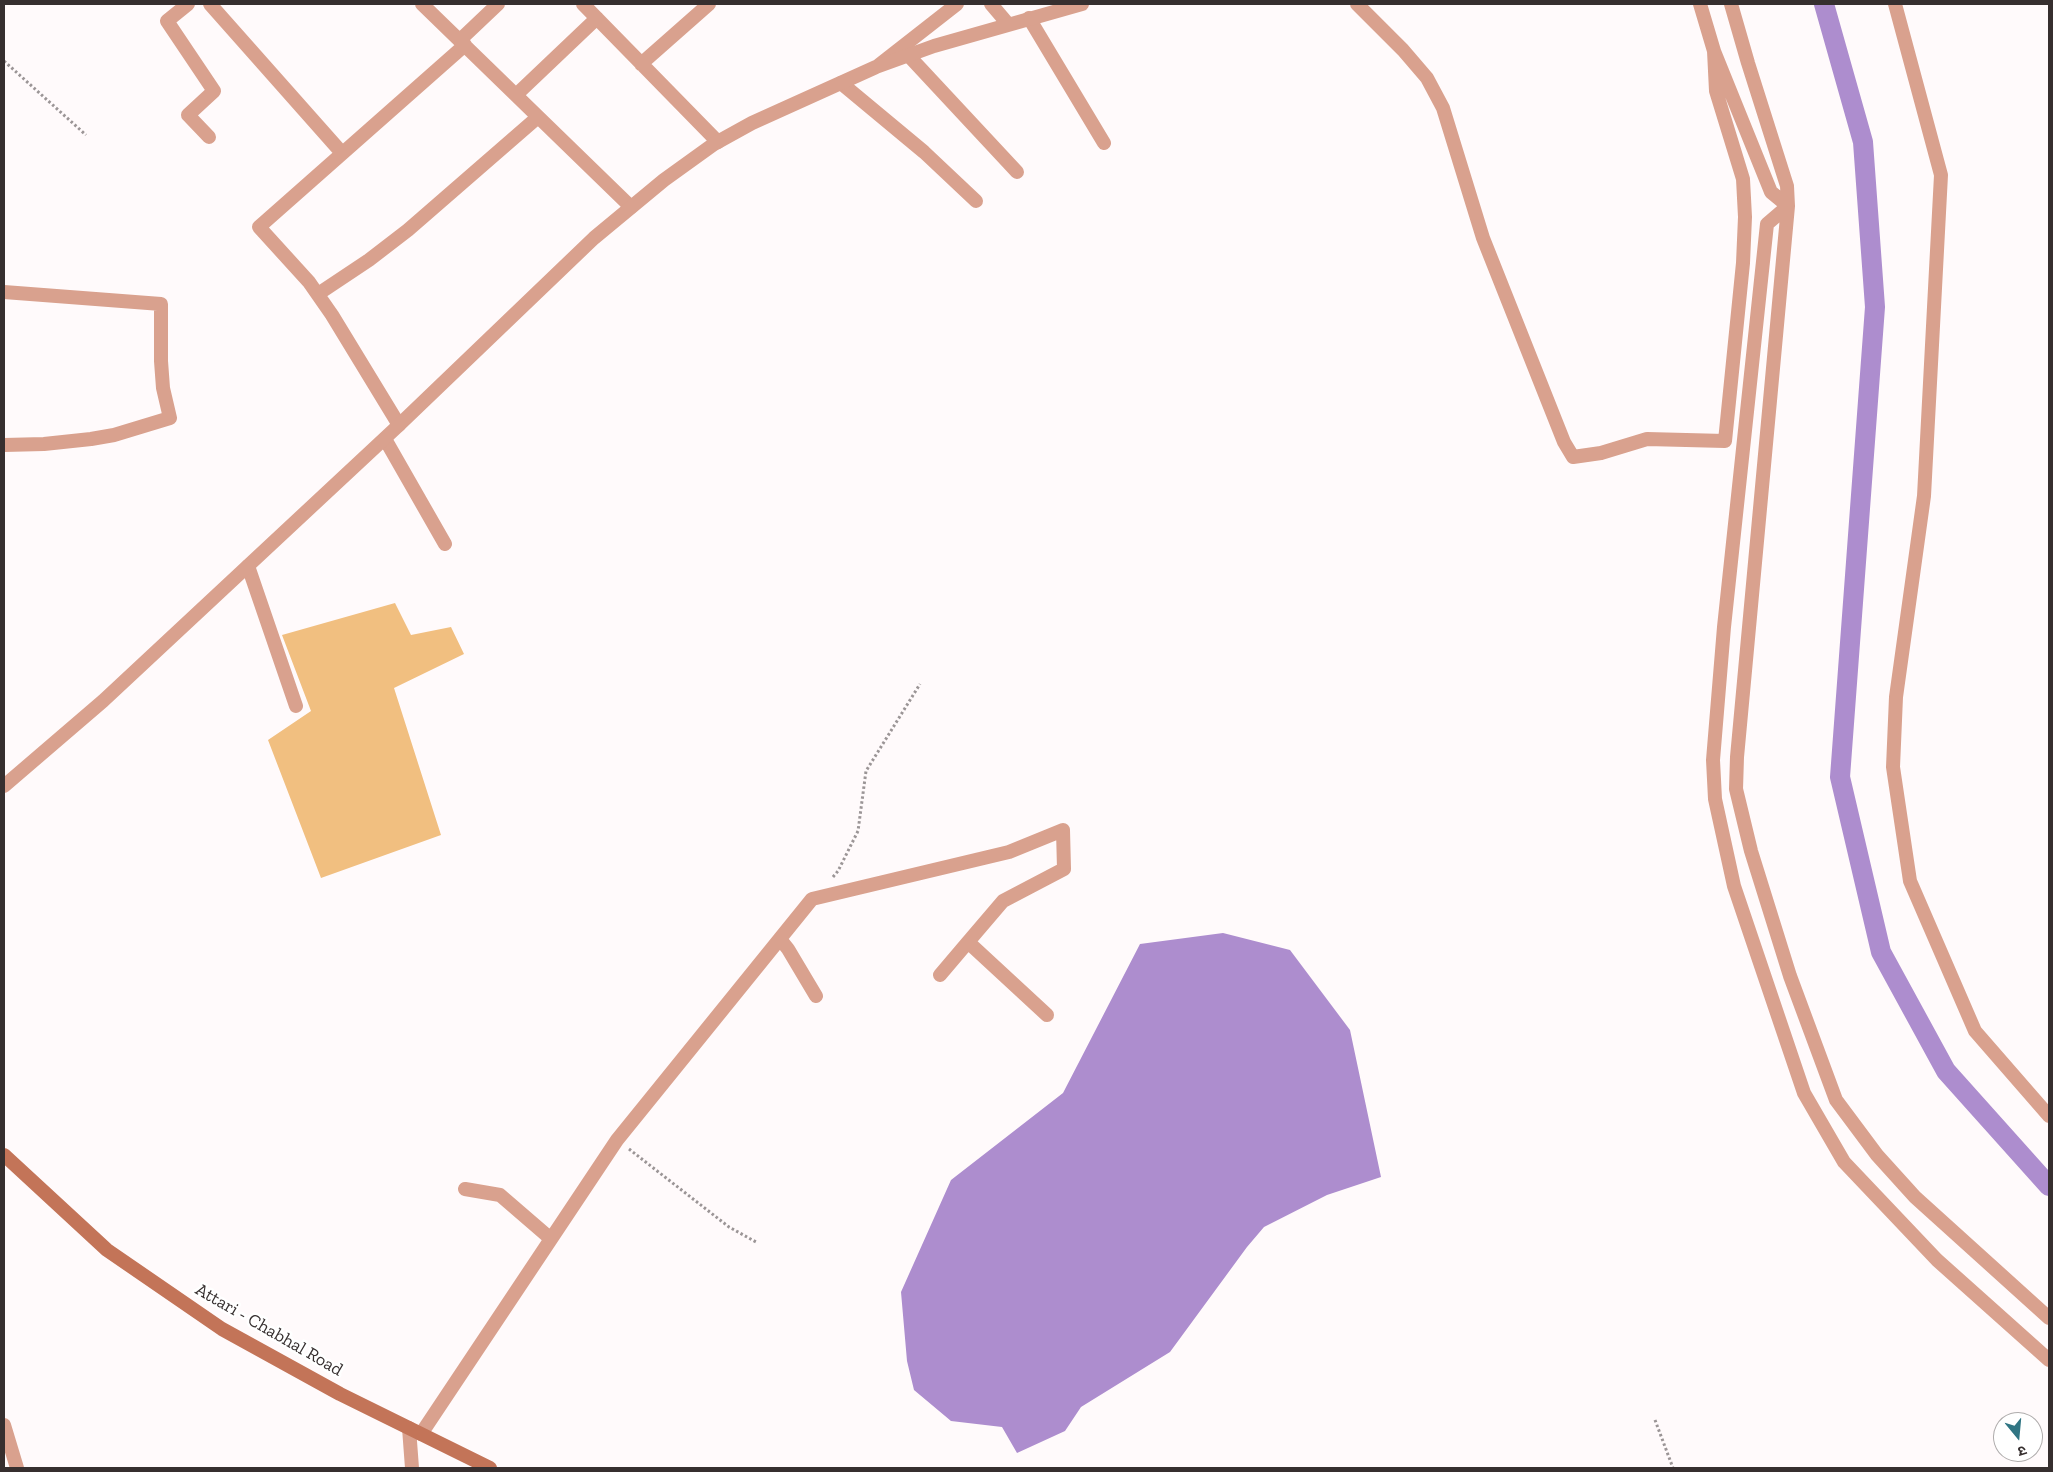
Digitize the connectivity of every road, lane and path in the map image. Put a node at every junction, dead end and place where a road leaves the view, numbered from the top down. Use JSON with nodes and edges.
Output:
{"nodes":[{"id":1,"x":188,"y":4,"type":"edge"},
{"id":2,"x":210,"y":4,"type":"edge"},
{"id":3,"x":422,"y":4,"type":"edge"},
{"id":4,"x":498,"y":4,"type":"edge"},
{"id":5,"x":583,"y":4,"type":"edge"},
{"id":6,"x":709,"y":4,"type":"edge"},
{"id":7,"x":957,"y":4,"type":"edge"},
{"id":8,"x":991,"y":4,"type":"edge"},
{"id":9,"x":1082,"y":4,"type":"edge"},
{"id":10,"x":1357,"y":4,"type":"edge"},
{"id":11,"x":1700,"y":4,"type":"edge"},
{"id":12,"x":1731,"y":4,"type":"edge"},
{"id":13,"x":1896,"y":4,"type":"edge"},
{"id":14,"x":597,"y":18,"type":"junction"},
{"id":15,"x":1029,"y":18,"type":"junction"},
{"id":16,"x":1008,"y":24,"type":"junction"},
{"id":17,"x":462,"y":42,"type":"junction"},
{"id":18,"x":1714,"y":51,"type":"junction"},
{"id":19,"x":908,"y":55,"type":"junction"},
{"id":20,"x":4,"y":61,"type":"edge"},
{"id":21,"x":641,"y":64,"type":"junction"},
{"id":22,"x":876,"y":67,"type":"junction"},
{"id":23,"x":841,"y":83,"type":"junction"},
{"id":24,"x":516,"y":95,"type":"junction"},
{"id":25,"x":538,"y":116,"type":"junction"},
{"id":26,"x":86,"y":135,"type":"dead end"},
{"id":27,"x":209,"y":137,"type":"dead end"},
{"id":28,"x":718,"y":142,"type":"junction"},
{"id":29,"x":1104,"y":143,"type":"dead end"},
{"id":30,"x":342,"y":153,"type":"junction"},
{"id":31,"x":1017,"y":172,"type":"dead end"},
{"id":32,"x":976,"y":201,"type":"dead end"},
{"id":33,"x":1788,"y":206,"type":"junction"},
{"id":34,"x":631,"y":207,"type":"junction"},
{"id":35,"x":4,"y":292,"type":"edge"},
{"id":36,"x":318,"y":294,"type":"junction"},
{"id":37,"x":399,"y":425,"type":"junction"},
{"id":38,"x":385,"y":438,"type":"junction"},
{"id":39,"x":4,"y":445,"type":"edge"},
{"id":40,"x":444,"y":544,"type":"dead end"},
{"id":41,"x":248,"y":566,"type":"junction"},
{"id":42,"x":920,"y":684,"type":"dead end"},
{"id":43,"x":296,"y":706,"type":"dead end"},
{"id":44,"x":4,"y":786,"type":"edge"},
{"id":45,"x":832,"y":878,"type":"dead end"},
{"id":46,"x":780,"y":939,"type":"junction"},
{"id":47,"x":968,"y":942,"type":"junction"},
{"id":48,"x":940,"y":975,"type":"dead end"},
{"id":49,"x":816,"y":996,"type":"dead end"},
{"id":50,"x":1048,"y":1015,"type":"dead end"},
{"id":51,"x":2049,"y":1116,"type":"edge"},
{"id":52,"x":617,"y":1140,"type":"junction"},
{"id":53,"x":4,"y":1155,"type":"edge"},
{"id":54,"x":465,"y":1189,"type":"dead end"},
{"id":55,"x":551,"y":1239,"type":"junction"},
{"id":56,"x":756,"y":1242,"type":"dead end"},
{"id":57,"x":2049,"y":1318,"type":"edge"},
{"id":58,"x":2049,"y":1360,"type":"edge"},
{"id":59,"x":1655,"y":1420,"type":"dead end"},
{"id":60,"x":4,"y":1425,"type":"edge"},
{"id":61,"x":415,"y":1431,"type":"junction"},
{"id":62,"x":17,"y":1468,"type":"edge"},
{"id":63,"x":412,"y":1468,"type":"edge"},
{"id":64,"x":490,"y":1468,"type":"edge"},
{"id":65,"x":1673,"y":1468,"type":"edge"}],
"edges":[{"from":1,"to":27,"type":"street"},
{"from":2,"to":30,"type":"street"},
{"from":3,"to":17,"type":"street"},
{"from":4,"to":17,"type":"street"},
{"from":5,"to":14,"type":"street"},
{"from":6,"to":21,"type":"street"},
{"from":7,"to":22,"type":"street"},
{"from":8,"to":16,"type":"street"},
{"from":9,"to":15,"type":"street"},
{"from":10,"to":18,"type":"street"},
{"from":11,"to":18,"type":"street"},
{"from":12,"to":33,"type":"street"},
{"from":13,"to":51,"type":"street"},
{"from":14,"to":21,"type":"street"},
{"from":14,"to":24,"type":"street"},
{"from":15,"to":16,"type":"street"},
{"from":15,"to":29,"type":"street"},
{"from":16,"to":19,"type":"street"},
{"from":17,"to":24,"type":"street"},
{"from":17,"to":30,"type":"street"},
{"from":18,"to":33,"type":"street"},
{"from":19,"to":22,"type":"street"},
{"from":19,"to":31,"type":"street"},
{"from":20,"to":26,"type":"path"},
{"from":21,"to":28,"type":"street"},
{"from":22,"to":23,"type":"street"},
{"from":23,"to":28,"type":"street"},
{"from":23,"to":32,"type":"street"},
{"from":24,"to":25,"type":"street"},
{"from":25,"to":34,"type":"street"},
{"from":25,"to":36,"type":"street"},
{"from":28,"to":34,"type":"street"},
{"from":30,"to":36,"type":"street"},
{"from":33,"to":57,"type":"street"},
{"from":33,"to":58,"type":"street"},
{"from":34,"to":37,"type":"street"},
{"from":35,"to":39,"type":"street"},
{"from":36,"to":37,"type":"street"},
{"from":37,"to":38,"type":"street"},
{"from":38,"to":40,"type":"street"},
{"from":38,"to":41,"type":"street"},
{"from":41,"to":43,"type":"street"},
{"from":41,"to":44,"type":"street"},
{"from":42,"to":45,"type":"path"},
{"from":46,"to":47,"type":"street"},
{"from":46,"to":49,"type":"street"},
{"from":46,"to":52,"type":"street"},
{"from":47,"to":48,"type":"street"},
{"from":47,"to":50,"type":"street"},
{"from":52,"to":55,"type":"street"},
{"from":52,"to":56,"type":"path"},
{"from":53,"to":61,"type":"main road","name":"Attari - Chabhal Road"},
{"from":54,"to":55,"type":"street"},
{"from":55,"to":61,"type":"street"},
{"from":59,"to":65,"type":"path"},
{"from":60,"to":62,"type":"street"},
{"from":61,"to":63,"type":"street"},
{"from":61,"to":64,"type":"main road","name":"Attari - Chabhal Road"}]}
